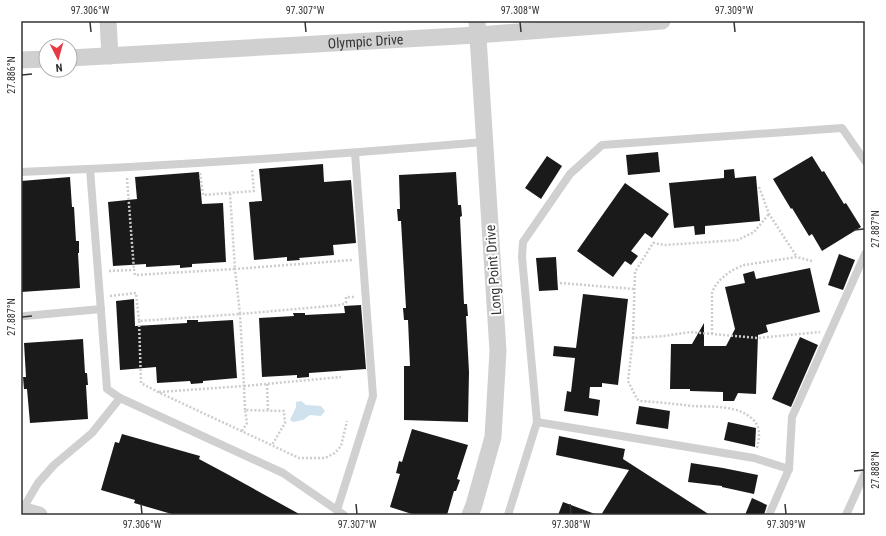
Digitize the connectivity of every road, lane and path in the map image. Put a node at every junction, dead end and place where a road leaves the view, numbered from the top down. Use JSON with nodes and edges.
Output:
{"nodes":[{"id":1,"x":108,"y":21,"type":"edge"},
{"id":2,"x":657,"y":21,"type":"edge"},
{"id":3,"x":662,"y":21,"type":"edge"},
{"id":4,"x":477,"y":28,"type":"edge"},
{"id":5,"x":110,"y":56,"type":"junction"},
{"id":6,"x":78,"y":58,"type":"edge"},
{"id":7,"x":38,"y":59,"type":"edge"},
{"id":8,"x":21,"y":60,"type":"edge"},
{"id":9,"x":484,"y":142,"type":"junction"},
{"id":10,"x":355,"y":153,"type":"junction"},
{"id":11,"x":251,"y":160,"type":"junction"},
{"id":12,"x":865,"y":161,"type":"edge"},
{"id":13,"x":199,"y":163,"type":"junction"},
{"id":14,"x":126,"y":167,"type":"junction"},
{"id":15,"x":90,"y":169,"type":"junction"},
{"id":16,"x":21,"y":172,"type":"edge"},
{"id":17,"x":759,"y":187,"type":"dead end"},
{"id":18,"x":230,"y":193,"type":"junction"},
{"id":19,"x":769,"y":214,"type":"junction"},
{"id":20,"x":865,"y":254,"type":"edge"},
{"id":21,"x":797,"y":257,"type":"junction"},
{"id":22,"x":363,"y":259,"type":"junction"},
{"id":23,"x":812,"y":262,"type":"dead end"},
{"id":24,"x":235,"y":269,"type":"junction"},
{"id":25,"x":134,"y":270,"type":"junction"},
{"id":26,"x":98,"y":271,"type":"junction"},
{"id":27,"x":560,"y":283,"type":"dead end"},
{"id":28,"x":634,"y":289,"type":"junction"},
{"id":29,"x":100,"y":297,"type":"junction"},
{"id":30,"x":365,"y":297,"type":"junction"},
{"id":31,"x":101,"y":309,"type":"junction"},
{"id":32,"x":240,"y":314,"type":"junction"},
{"id":33,"x":25,"y":316,"type":"dead end"},
{"id":34,"x":139,"y":321,"type":"junction"},
{"id":35,"x":830,"y":332,"type":"junction"},
{"id":36,"x":712,"y":334,"type":"junction"},
{"id":37,"x":633,"y":338,"type":"junction"},
{"id":38,"x":341,"y":377,"type":"dead end"},
{"id":39,"x":267,"y":384,"type":"junction"},
{"id":40,"x":244,"y":386,"type":"junction"},
{"id":41,"x":158,"y":392,"type":"junction"},
{"id":42,"x":120,"y":398,"type":"junction"},
{"id":43,"x":245,"y":410,"type":"junction"},
{"id":44,"x":268,"y":410,"type":"junction"},
{"id":45,"x":347,"y":421,"type":"dead end"},
{"id":46,"x":537,"y":422,"type":"junction"},
{"id":47,"x":242,"y":431,"type":"junction"},
{"id":48,"x":272,"y":445,"type":"junction"},
{"id":49,"x":754,"y":458,"type":"junction"},
{"id":50,"x":789,"y":469,"type":"junction"},
{"id":51,"x":865,"y":474,"type":"edge"},
{"id":52,"x":21,"y":510,"type":"edge"},
{"id":53,"x":341,"y":513,"type":"edge"},
{"id":54,"x":38,"y":515,"type":"edge"},
{"id":55,"x":470,"y":515,"type":"edge"},
{"id":56,"x":508,"y":515,"type":"edge"},
{"id":57,"x":769,"y":515,"type":"edge"},
{"id":58,"x":847,"y":515,"type":"edge"}],
"edges":[{"from":1,"to":5,"type":"street"},
{"from":2,"to":3,"type":"street","name":"Olympic Drive"},
{"from":2,"to":4,"type":"street","name":"Olympic Drive"},
{"from":4,"to":5,"type":"street","name":"Olympic Drive"},
{"from":4,"to":9,"type":"street","name":"Long Point Drive"},
{"from":5,"to":6,"type":"street","name":"Olympic Drive"},
{"from":7,"to":8,"type":"street"},
{"from":9,"to":10,"type":"lane"},
{"from":9,"to":55,"type":"street","name":"Long Point Drive"},
{"from":10,"to":11,"type":"lane"},
{"from":10,"to":22,"type":"lane"},
{"from":11,"to":13,"type":"lane"},
{"from":11,"to":18,"type":"path"},
{"from":12,"to":46,"type":"lane"},
{"from":13,"to":14,"type":"lane"},
{"from":13,"to":18,"type":"path"},
{"from":14,"to":15,"type":"lane"},
{"from":14,"to":25,"type":"path"},
{"from":15,"to":16,"type":"lane"},
{"from":15,"to":26,"type":"lane"},
{"from":17,"to":19,"type":"path"},
{"from":18,"to":24,"type":"path"},
{"from":19,"to":21,"type":"path"},
{"from":19,"to":28,"type":"path"},
{"from":20,"to":35,"type":"lane"},
{"from":21,"to":23,"type":"path"},
{"from":21,"to":36,"type":"path"},
{"from":22,"to":24,"type":"path"},
{"from":22,"to":30,"type":"lane"},
{"from":24,"to":25,"type":"path"},
{"from":24,"to":32,"type":"path"},
{"from":25,"to":26,"type":"path"},
{"from":26,"to":29,"type":"lane"},
{"from":27,"to":28,"type":"path"},
{"from":28,"to":37,"type":"path"},
{"from":29,"to":31,"type":"lane"},
{"from":29,"to":34,"type":"path"},
{"from":30,"to":32,"type":"path"},
{"from":30,"to":53,"type":"lane"},
{"from":31,"to":33,"type":"lane"},
{"from":31,"to":42,"type":"lane"},
{"from":32,"to":34,"type":"path"},
{"from":32,"to":40,"type":"path"},
{"from":34,"to":41,"type":"path"},
{"from":35,"to":36,"type":"path"},
{"from":35,"to":50,"type":"lane"},
{"from":36,"to":37,"type":"path"},
{"from":37,"to":49,"type":"path"},
{"from":38,"to":39,"type":"path"},
{"from":39,"to":40,"type":"path"},
{"from":39,"to":44,"type":"path"},
{"from":40,"to":41,"type":"path"},
{"from":40,"to":43,"type":"path"},
{"from":41,"to":47,"type":"path"},
{"from":42,"to":52,"type":"lane"},
{"from":42,"to":53,"type":"lane"},
{"from":43,"to":44,"type":"path"},
{"from":43,"to":47,"type":"path"},
{"from":44,"to":48,"type":"path"},
{"from":45,"to":48,"type":"path"},
{"from":46,"to":49,"type":"lane"},
{"from":46,"to":56,"type":"lane"},
{"from":47,"to":48,"type":"path"},
{"from":49,"to":50,"type":"lane"},
{"from":50,"to":57,"type":"lane"},
{"from":51,"to":58,"type":"lane"},
{"from":52,"to":54,"type":"street"}]}
